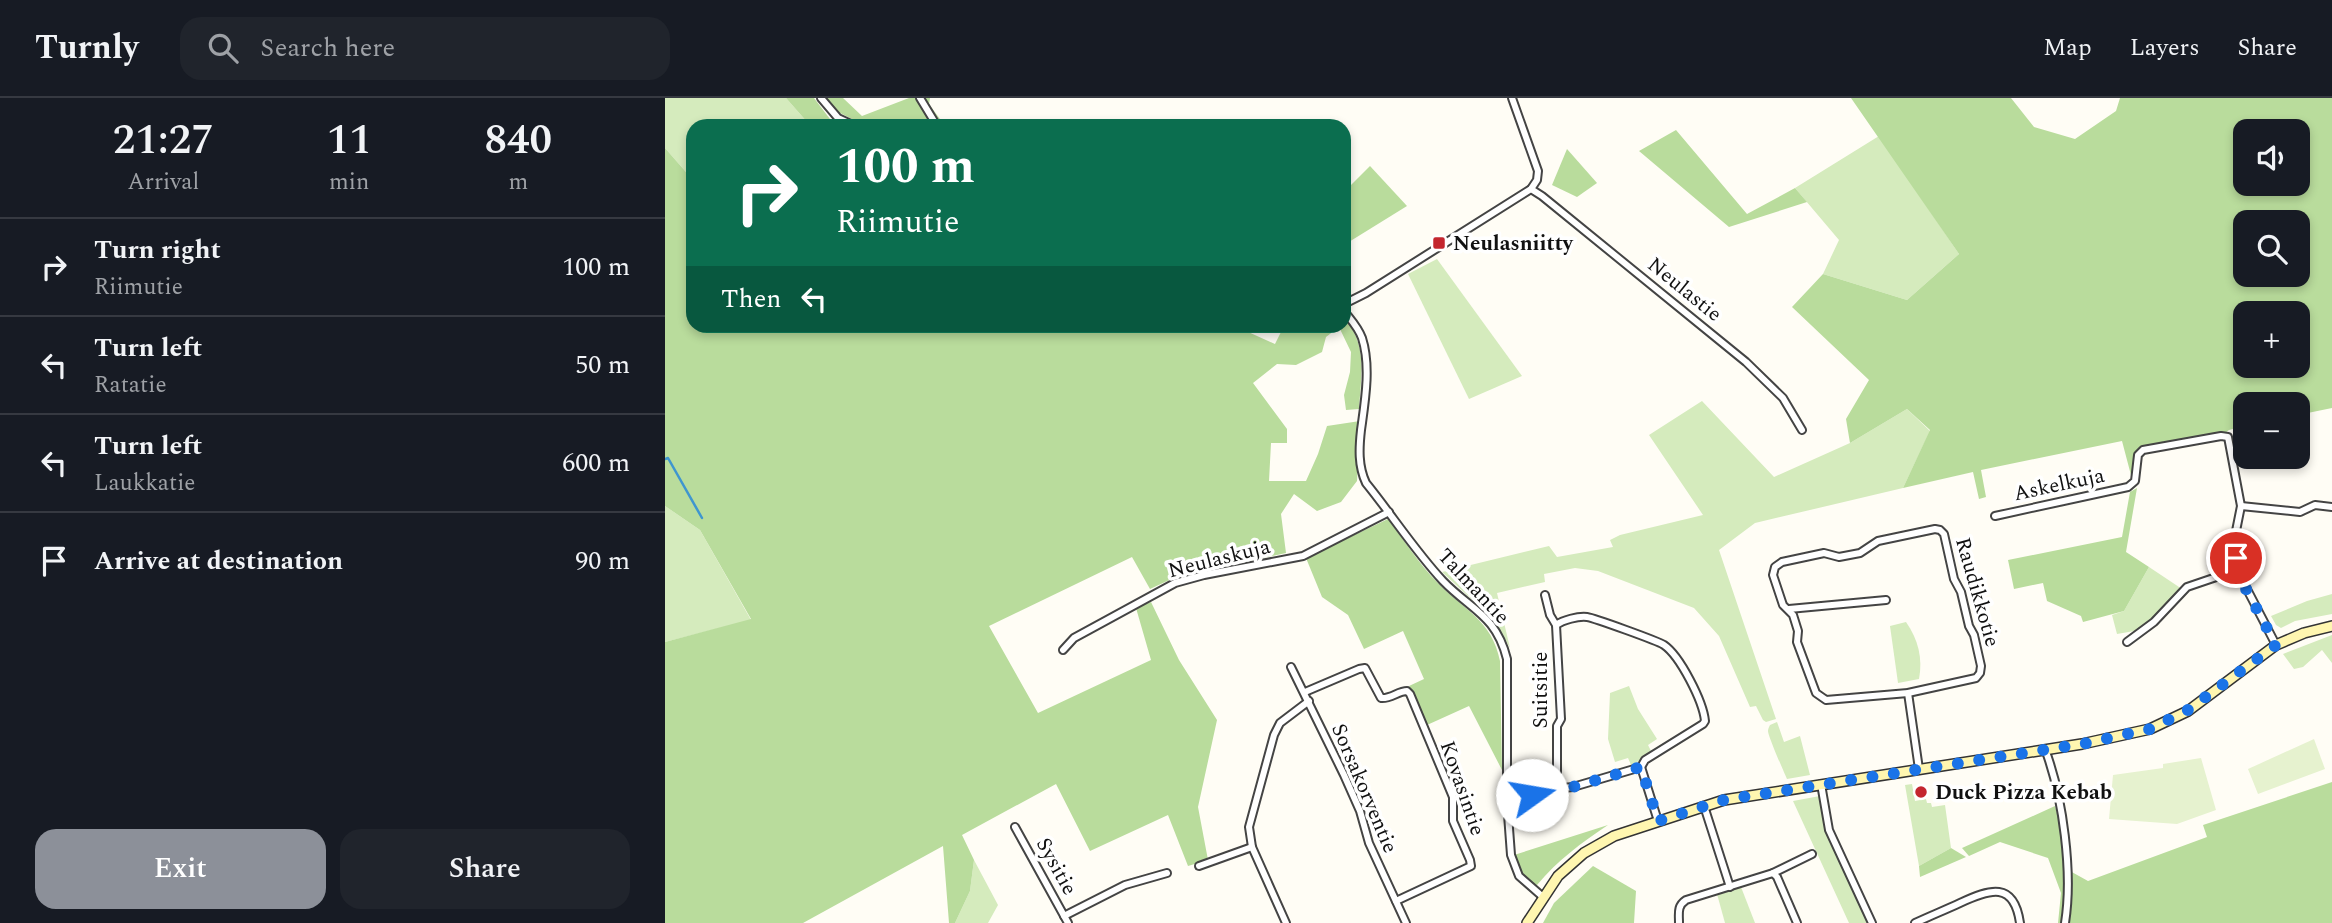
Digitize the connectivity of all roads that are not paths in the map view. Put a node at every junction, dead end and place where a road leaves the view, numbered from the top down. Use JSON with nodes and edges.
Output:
{"nodes":[{"id":1,"x":821,"y":98,"type":"edge"},
{"id":2,"x":920,"y":98,"type":"edge"},
{"id":3,"x":1512,"y":98,"type":"edge"},
{"id":4,"x":840,"y":119,"type":"edge"},
{"id":5,"x":933,"y":119,"type":"edge"},
{"id":6,"x":1531,"y":189,"type":"junction"},
{"id":7,"x":1351,"y":300,"type":"edge"},
{"id":8,"x":1351,"y":320,"type":"edge"},
{"id":9,"x":1802,"y":430,"type":"dead end"},
{"id":10,"x":2241,"y":506,"type":"junction"},
{"id":11,"x":2332,"y":507,"type":"edge"},
{"id":12,"x":1389,"y":512,"type":"junction"},
{"id":13,"x":1995,"y":516,"type":"dead end"},
{"id":14,"x":2237,"y":570,"type":"junction"},
{"id":15,"x":1545,"y":595,"type":"dead end"},
{"id":16,"x":1886,"y":600,"type":"dead end"},
{"id":17,"x":1789,"y":609,"type":"junction"},
{"id":18,"x":1556,"y":625,"type":"junction"},
{"id":19,"x":2332,"y":626,"type":"edge"},
{"id":20,"x":2127,"y":642,"type":"dead end"},
{"id":21,"x":2276,"y":645,"type":"junction"},
{"id":22,"x":1063,"y":650,"type":"dead end"},
{"id":23,"x":1291,"y":667,"type":"dead end"},
{"id":24,"x":1305,"y":692,"type":"junction"},
{"id":25,"x":1908,"y":693,"type":"junction"},
{"id":26,"x":1308,"y":701,"type":"junction"},
{"id":27,"x":2045,"y":749,"type":"junction"},
{"id":28,"x":1641,"y":767,"type":"junction"},
{"id":29,"x":1919,"y":769,"type":"junction"},
{"id":30,"x":1821,"y":784,"type":"junction"},
{"id":31,"x":1563,"y":788,"type":"junction"},
{"id":32,"x":1532,"y":795,"type":"dead end"},
{"id":33,"x":1704,"y":806,"type":"junction"},
{"id":34,"x":1658,"y":821,"type":"junction"},
{"id":35,"x":1015,"y":827,"type":"dead end"},
{"id":36,"x":1252,"y":846,"type":"junction"},
{"id":37,"x":1812,"y":854,"type":"dead end"},
{"id":38,"x":1199,"y":866,"type":"dead end"},
{"id":39,"x":1167,"y":873,"type":"dead end"},
{"id":40,"x":1773,"y":873,"type":"junction"},
{"id":41,"x":1730,"y":887,"type":"junction"},
{"id":42,"x":1543,"y":897,"type":"junction"},
{"id":43,"x":1395,"y":901,"type":"junction"},
{"id":44,"x":1064,"y":916,"type":"junction"},
{"id":45,"x":1529,"y":919,"type":"edge"},
{"id":46,"x":1068,"y":923,"type":"edge"},
{"id":47,"x":1286,"y":923,"type":"edge"},
{"id":48,"x":1406,"y":923,"type":"edge"},
{"id":49,"x":1520,"y":923,"type":"edge"},
{"id":50,"x":1679,"y":923,"type":"edge"},
{"id":51,"x":1797,"y":923,"type":"edge"},
{"id":52,"x":1871,"y":923,"type":"edge"},
{"id":53,"x":1915,"y":923,"type":"edge"},
{"id":54,"x":2020,"y":923,"type":"edge"},
{"id":55,"x":2065,"y":923,"type":"edge"}],
"edges":[{"from":1,"to":4,"type":"street"},
{"from":2,"to":5,"type":"street"},
{"from":3,"to":6,"type":"street"},
{"from":6,"to":7,"type":"street"},
{"from":6,"to":9,"type":"street","name":"Neulastie"},
{"from":8,"to":12,"type":"street","name":"Talmantie"},
{"from":10,"to":11,"type":"street"},
{"from":10,"to":13,"type":"street","name":"Askelkuja"},
{"from":10,"to":14,"type":"street"},
{"from":12,"to":22,"type":"street","name":"Neulaskuja"},
{"from":12,"to":42,"type":"street","name":"Talmantie"},
{"from":14,"to":20,"type":"street"},
{"from":14,"to":21,"type":"street"},
{"from":15,"to":18,"type":"street","name":"Suitsitie"},
{"from":16,"to":17,"type":"street"},
{"from":17,"to":25,"type":"street"},
{"from":17,"to":25,"type":"street","name":"Raudikkotie"},
{"from":18,"to":28,"type":"street"},
{"from":18,"to":31,"type":"street","name":"Suitsitie"},
{"from":19,"to":21,"type":"street"},
{"from":21,"to":27,"type":"street"},
{"from":23,"to":24,"type":"street","name":"Sorsakorventie"},
{"from":24,"to":26,"type":"street","name":"Sorsakorventie"},
{"from":24,"to":43,"type":"street","name":"Kovasintie"},
{"from":25,"to":29,"type":"street"},
{"from":26,"to":36,"type":"street"},
{"from":26,"to":43,"type":"street","name":"Sorsakorventie"},
{"from":27,"to":29,"type":"street"},
{"from":27,"to":55,"type":"street"},
{"from":28,"to":31,"type":"street"},
{"from":28,"to":34,"type":"street"},
{"from":29,"to":30,"type":"street"},
{"from":30,"to":33,"type":"street"},
{"from":30,"to":52,"type":"street"},
{"from":31,"to":32,"type":"street"},
{"from":33,"to":34,"type":"street"},
{"from":33,"to":41,"type":"street"},
{"from":34,"to":42,"type":"street"},
{"from":35,"to":44,"type":"street","name":"Sysitie"},
{"from":36,"to":38,"type":"street"},
{"from":36,"to":47,"type":"street"},
{"from":37,"to":40,"type":"street"},
{"from":39,"to":44,"type":"street"},
{"from":40,"to":41,"type":"street"},
{"from":40,"to":51,"type":"street"},
{"from":41,"to":50,"type":"street"},
{"from":42,"to":45,"type":"street"},
{"from":43,"to":48,"type":"street","name":"Sorsakorventie"},
{"from":44,"to":46,"type":"street","name":"Sysitie"},
{"from":45,"to":49,"type":"street"},
{"from":53,"to":54,"type":"street"}]}
